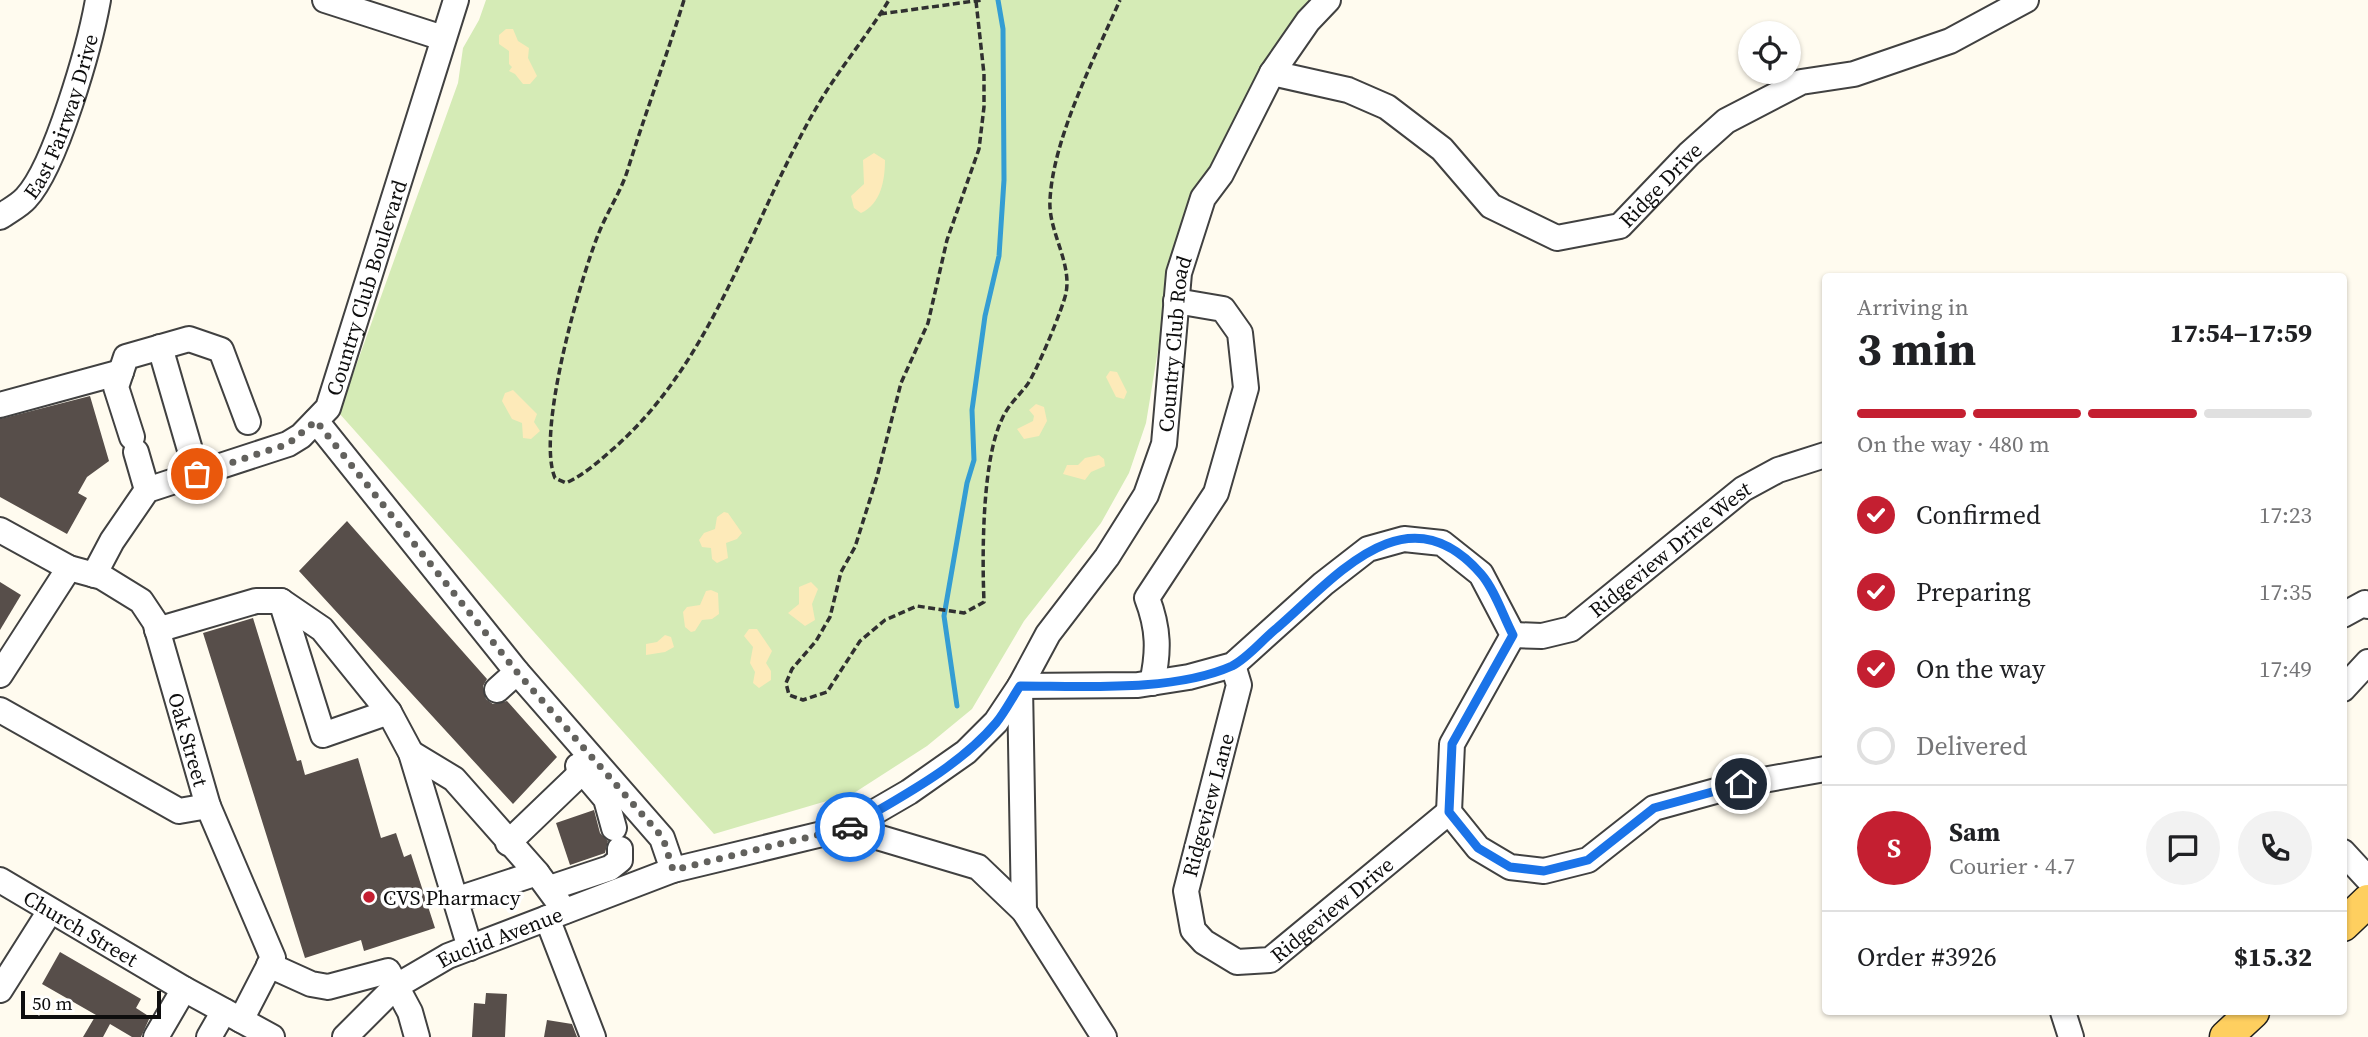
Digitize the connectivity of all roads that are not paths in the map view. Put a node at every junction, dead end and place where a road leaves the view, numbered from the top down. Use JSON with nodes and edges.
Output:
{"nodes":[{"id":1,"x":98,"y":0,"type":"edge"},
{"id":2,"x":325,"y":0,"type":"edge"},
{"id":3,"x":456,"y":0,"type":"edge"},
{"id":4,"x":1328,"y":0,"type":"edge"},
{"id":5,"x":2026,"y":0,"type":"edge"},
{"id":6,"x":443,"y":38,"type":"junction"},
{"id":7,"x":1272,"y":73,"type":"junction"},
{"id":8,"x":0,"y":217,"type":"edge"},
{"id":9,"x":1176,"y":301,"type":"junction"},
{"id":10,"x":160,"y":347,"type":"junction"},
{"id":11,"x":121,"y":372,"type":"junction"},
{"id":12,"x":0,"y":405,"type":"edge"},
{"id":13,"x":316,"y":421,"type":"junction"},
{"id":14,"x":248,"y":422,"type":"dead end"},
{"id":15,"x":1822,"y":455,"type":"edge"},
{"id":16,"x":197,"y":474,"type":"junction"},
{"id":17,"x":147,"y":490,"type":"junction"},
{"id":18,"x":0,"y":530,"type":"edge"},
{"id":19,"x":69,"y":568,"type":"junction"},
{"id":20,"x":94,"y":575,"type":"junction"},
{"id":21,"x":281,"y":600,"type":"junction"},
{"id":22,"x":2368,"y":606,"type":"edge"},
{"id":23,"x":2347,"y":613,"type":"edge"},
{"id":24,"x":157,"y":630,"type":"junction"},
{"id":25,"x":1513,"y":635,"type":"junction"},
{"id":26,"x":2368,"y":662,"type":"edge"},
{"id":27,"x":1233,"y":665,"type":"junction"},
{"id":28,"x":0,"y":675,"type":"edge"},
{"id":29,"x":506,"y":682,"type":"junction"},
{"id":30,"x":1152,"y":683,"type":"junction"},
{"id":31,"x":2347,"y":685,"type":"edge"},
{"id":32,"x":1020,"y":686,"type":"junction"},
{"id":33,"x":0,"y":710,"type":"edge"},
{"id":34,"x":389,"y":712,"type":"junction"},
{"id":35,"x":411,"y":753,"type":"junction"},
{"id":36,"x":1822,"y":770,"type":"edge"},
{"id":37,"x":583,"y":771,"type":"junction"},
{"id":38,"x":208,"y":806,"type":"junction"},
{"id":39,"x":1449,"y":812,"type":"junction"},
{"id":40,"x":847,"y":828,"type":"junction"},
{"id":41,"x":508,"y":843,"type":"junction"},
{"id":42,"x":2347,"y":856,"type":"edge"},
{"id":43,"x":673,"y":870,"type":"junction"},
{"id":44,"x":2368,"y":879,"type":"edge"},
{"id":45,"x":0,"y":880,"type":"edge"},
{"id":46,"x":543,"y":880,"type":"junction"},
{"id":47,"x":455,"y":900,"type":"junction"},
{"id":48,"x":2368,"y":901,"type":"edge"},
{"id":49,"x":50,"y":911,"type":"junction"},
{"id":50,"x":1024,"y":911,"type":"junction"},
{"id":51,"x":556,"y":915,"type":"junction"},
{"id":52,"x":2347,"y":921,"type":"edge"},
{"id":53,"x":1204,"y":942,"type":"joint"},
{"id":54,"x":470,"y":948,"type":"junction"},
{"id":55,"x":269,"y":965,"type":"junction"},
{"id":56,"x":395,"y":987,"type":"junction"},
{"id":57,"x":184,"y":989,"type":"junction"},
{"id":58,"x":0,"y":990,"type":"edge"},
{"id":59,"x":2064,"y":1015,"type":"edge"},
{"id":60,"x":2250,"y":1015,"type":"edge"},
{"id":61,"x":232,"y":1016,"type":"junction"},
{"id":62,"x":156,"y":1037,"type":"edge"},
{"id":63,"x":209,"y":1037,"type":"edge"},
{"id":64,"x":272,"y":1037,"type":"edge"},
{"id":65,"x":345,"y":1037,"type":"edge"},
{"id":66,"x":417,"y":1037,"type":"edge"},
{"id":67,"x":593,"y":1037,"type":"edge"},
{"id":68,"x":1104,"y":1037,"type":"edge"},
{"id":69,"x":2071,"y":1037,"type":"edge"},
{"id":70,"x":2226,"y":1037,"type":"edge"}],
"edges":[{"from":1,"to":8,"type":"street","name":"East Fairway Drive"},
{"from":2,"to":6,"type":"street"},
{"from":3,"to":6,"type":"street","name":"Country Club Boulevard"},
{"from":4,"to":7,"type":"street","name":"Country Club Road"},
{"from":5,"to":7,"type":"street","name":"Ridge Drive"},
{"from":6,"to":13,"type":"street","name":"Country Club Boulevard"},
{"from":7,"to":9,"type":"street","name":"Country Club Road"},
{"from":9,"to":30,"type":"street"},
{"from":9,"to":32,"type":"street","name":"Country Club Road"},
{"from":10,"to":11,"type":"street"},
{"from":10,"to":14,"type":"street"},
{"from":10,"to":16,"type":"street"},
{"from":11,"to":12,"type":"street"},
{"from":11,"to":17,"type":"street"},
{"from":13,"to":16,"type":"street","name":"Country Club Boulevard"},
{"from":13,"to":29,"type":"street"},
{"from":15,"to":25,"type":"street","name":"Ridgeview Drive West"},
{"from":16,"to":17,"type":"street","name":"Country Club Boulevard"},
{"from":17,"to":20,"type":"street"},
{"from":18,"to":19,"type":"street","name":"Oak Street"},
{"from":19,"to":20,"type":"street","name":"Oak Street"},
{"from":19,"to":28,"type":"street"},
{"from":20,"to":24,"type":"street","name":"Oak Street"},
{"from":21,"to":24,"type":"street"},
{"from":21,"to":34,"type":"street"},
{"from":21,"to":34,"type":"street"},
{"from":22,"to":23,"type":"street"},
{"from":24,"to":38,"type":"street","name":"Oak Street"},
{"from":25,"to":27,"type":"street"},
{"from":25,"to":39,"type":"street"},
{"from":26,"to":31,"type":"street"},
{"from":27,"to":30,"type":"street"},
{"from":27,"to":53,"type":"street","name":"Ridgeview Lane"},
{"from":29,"to":37,"type":"street"},
{"from":29,"to":43,"type":"street"},
{"from":30,"to":32,"type":"street"},
{"from":32,"to":40,"type":"street","name":"Country Club Road"},
{"from":32,"to":50,"type":"street","name":"Country Club Road"},
{"from":33,"to":38,"type":"street"},
{"from":34,"to":35,"type":"street"},
{"from":35,"to":41,"type":"street"},
{"from":35,"to":47,"type":"street"},
{"from":36,"to":39,"type":"street"},
{"from":37,"to":41,"type":"street"},
{"from":37,"to":46,"type":"street"},
{"from":38,"to":55,"type":"street","name":"Oak Street"},
{"from":39,"to":53,"type":"street","name":"Ridgeview Drive"},
{"from":40,"to":43,"type":"street","name":"Country Club Road"},
{"from":40,"to":50,"type":"street"},
{"from":41,"to":46,"type":"street"},
{"from":42,"to":44,"type":"street"},
{"from":43,"to":51,"type":"street","name":"Euclid Avenue"},
{"from":45,"to":49,"type":"street","name":"Church Street"},
{"from":46,"to":47,"type":"street"},
{"from":46,"to":51,"type":"street"},
{"from":47,"to":54,"type":"street"},
{"from":48,"to":52,"type":"main road"},
{"from":49,"to":57,"type":"street","name":"Church Street"},
{"from":49,"to":58,"type":"street"},
{"from":50,"to":68,"type":"street"},
{"from":51,"to":54,"type":"street","name":"Euclid Avenue"},
{"from":51,"to":67,"type":"street"},
{"from":54,"to":56,"type":"street","name":"Euclid Avenue"},
{"from":55,"to":56,"type":"street"},
{"from":55,"to":61,"type":"street"},
{"from":56,"to":65,"type":"street","name":"Euclid Avenue"},
{"from":56,"to":66,"type":"street"},
{"from":57,"to":61,"type":"street","name":"Church Street"},
{"from":57,"to":62,"type":"street"},
{"from":59,"to":69,"type":"street"},
{"from":60,"to":70,"type":"main road"},
{"from":61,"to":63,"type":"street"},
{"from":61,"to":64,"type":"street","name":"Church Street"}]}
